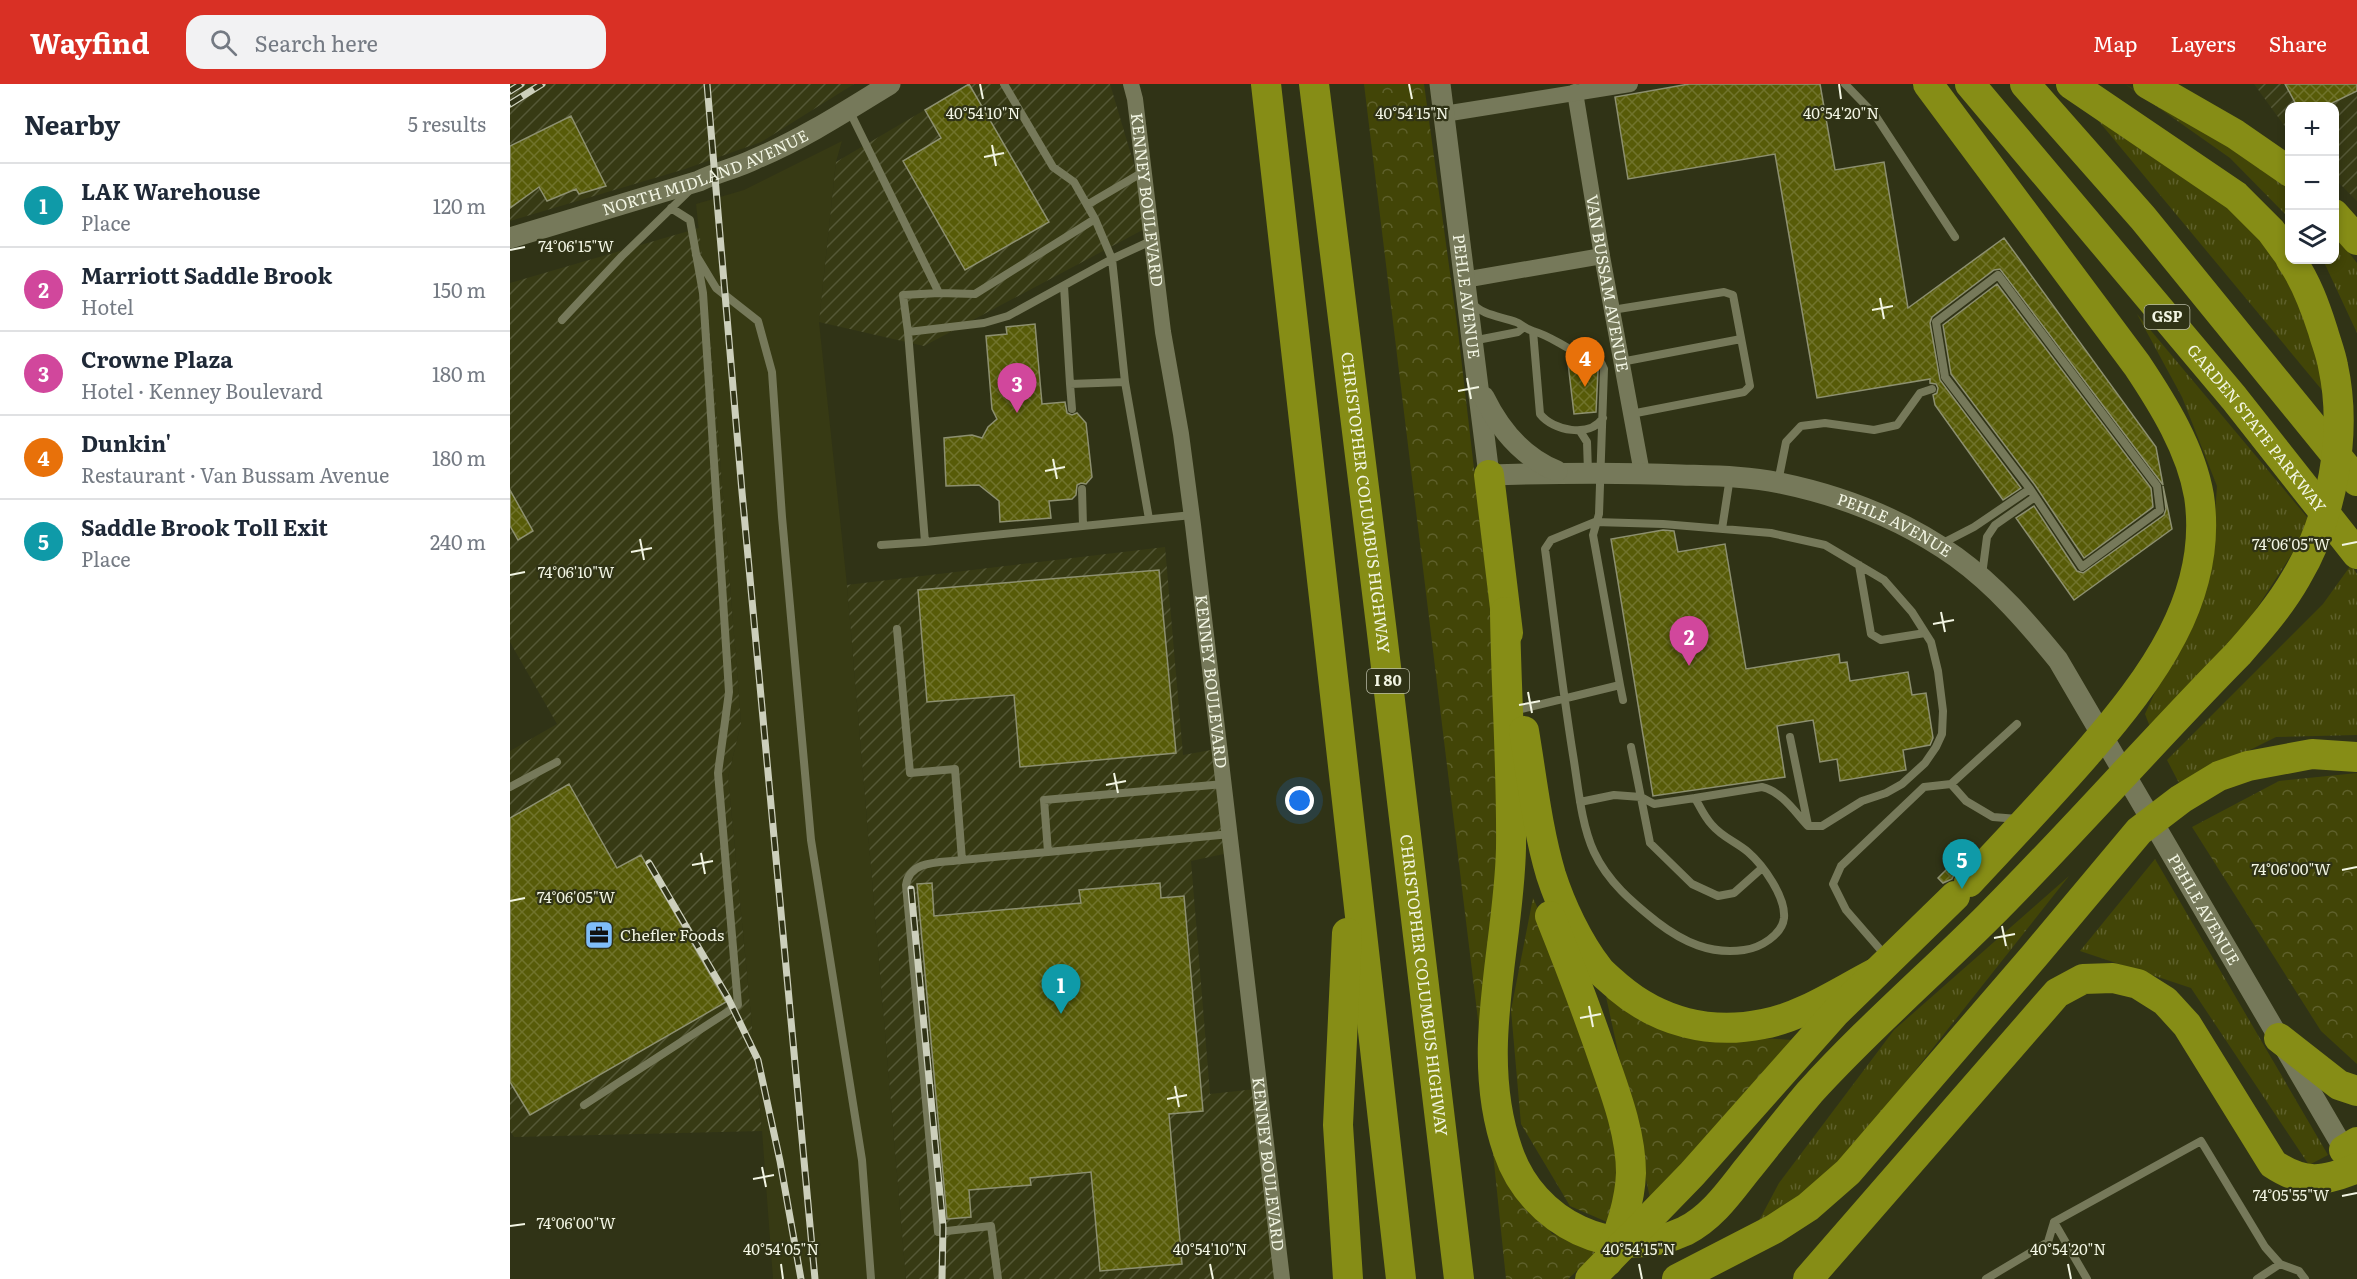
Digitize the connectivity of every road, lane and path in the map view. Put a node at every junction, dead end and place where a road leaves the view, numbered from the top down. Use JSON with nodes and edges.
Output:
{"nodes":[{"id":1,"x":890,"y":84,"type":"edge"},
{"id":2,"x":1004,"y":84,"type":"edge"},
{"id":3,"x":1131,"y":84,"type":"edge"},
{"id":4,"x":1266,"y":84,"type":"edge"},
{"id":5,"x":1314,"y":84,"type":"edge"},
{"id":6,"x":1440,"y":84,"type":"edge"},
{"id":7,"x":1630,"y":84,"type":"edge"},
{"id":8,"x":1845,"y":84,"type":"edge"},
{"id":9,"x":1928,"y":84,"type":"edge"},
{"id":10,"x":1970,"y":84,"type":"edge"},
{"id":11,"x":2025,"y":84,"type":"edge"},
{"id":12,"x":2071,"y":84,"type":"edge"},
{"id":13,"x":2148,"y":84,"type":"edge"},
{"id":14,"x":1575,"y":92,"type":"junction"},
{"id":15,"x":849,"y":110,"type":"junction"},
{"id":16,"x":1444,"y":114,"type":"junction"},
{"id":17,"x":2285,"y":168,"type":"edge"},
{"id":18,"x":1143,"y":172,"type":"junction"},
{"id":19,"x":699,"y":181,"type":"junction"},
{"id":20,"x":1087,"y":206,"type":"junction"},
{"id":21,"x":671,"y":208,"type":"junction"},
{"id":22,"x":1095,"y":219,"type":"junction"},
{"id":23,"x":2339,"y":220,"type":"edge"},
{"id":24,"x":1955,"y":237,"type":"dead end"},
{"id":25,"x":510,"y":238,"type":"edge"},
{"id":26,"x":2357,"y":240,"type":"edge"},
{"id":27,"x":1151,"y":241,"type":"junction"},
{"id":28,"x":2285,"y":251,"type":"edge"},
{"id":29,"x":696,"y":255,"type":"junction"},
{"id":30,"x":1602,"y":256,"type":"junction"},
{"id":31,"x":1112,"y":259,"type":"junction"},
{"id":32,"x":2293,"y":264,"type":"edge"},
{"id":33,"x":1064,"y":286,"type":"junction"},
{"id":34,"x":1465,"y":287,"type":"junction"},
{"id":35,"x":939,"y":293,"type":"junction"},
{"id":36,"x":1612,"y":310,"type":"junction"},
{"id":37,"x":562,"y":321,"type":"dead end"},
{"id":38,"x":1523,"y":328,"type":"junction"},
{"id":39,"x":1533,"y":331,"type":"junction"},
{"id":40,"x":908,"y":332,"type":"junction"},
{"id":41,"x":1742,"y":339,"type":"junction"},
{"id":42,"x":1472,"y":341,"type":"junction"},
{"id":43,"x":1621,"y":362,"type":"junction"},
{"id":44,"x":1125,"y":382,"type":"junction"},
{"id":45,"x":1477,"y":382,"type":"junction"},
{"id":46,"x":1070,"y":384,"type":"junction"},
{"id":47,"x":1932,"y":389,"type":"dead end"},
{"id":48,"x":1072,"y":409,"type":"dead end"},
{"id":49,"x":1631,"y":414,"type":"junction"},
{"id":50,"x":1604,"y":416,"type":"junction"},
{"id":51,"x":1580,"y":431,"type":"junction"},
{"id":52,"x":1560,"y":472,"type":"junction"},
{"id":53,"x":1595,"y":472,"type":"junction"},
{"id":54,"x":1642,"y":473,"type":"junction"},
{"id":55,"x":1489,"y":475,"type":"junction"},
{"id":56,"x":1730,"y":477,"type":"junction"},
{"id":57,"x":2357,"y":481,"type":"edge"},
{"id":58,"x":1778,"y":482,"type":"junction"},
{"id":59,"x":1082,"y":489,"type":"dead end"},
{"id":60,"x":2033,"y":493,"type":"junction"},
{"id":61,"x":1192,"y":514,"type":"junction"},
{"id":62,"x":1149,"y":519,"type":"junction"},
{"id":63,"x":1595,"y":522,"type":"junction"},
{"id":64,"x":1083,"y":526,"type":"junction"},
{"id":65,"x":1722,"y":529,"type":"junction"},
{"id":66,"x":925,"y":542,"type":"junction"},
{"id":67,"x":881,"y":545,"type":"dead end"},
{"id":68,"x":1938,"y":546,"type":"junction"},
{"id":69,"x":2357,"y":554,"type":"edge"},
{"id":70,"x":1859,"y":565,"type":"junction"},
{"id":71,"x":1982,"y":578,"type":"junction"},
{"id":72,"x":897,"y":629,"type":"dead end"},
{"id":73,"x":1925,"y":633,"type":"junction"},
{"id":74,"x":1620,"y":685,"type":"junction"},
{"id":75,"x":1564,"y":699,"type":"junction"},
{"id":76,"x":1623,"y":700,"type":"dead end"},
{"id":77,"x":1514,"y":711,"type":"junction"},
{"id":78,"x":2017,"y":724,"type":"dead end"},
{"id":79,"x":1790,"y":737,"type":"dead end"},
{"id":80,"x":1510,"y":747,"type":"junction"},
{"id":81,"x":1631,"y":747,"type":"dead end"},
{"id":82,"x":2357,"y":757,"type":"edge"},
{"id":83,"x":557,"y":762,"type":"dead end"},
{"id":84,"x":1224,"y":784,"type":"junction"},
{"id":85,"x":1951,"y":784,"type":"junction"},
{"id":86,"x":510,"y":787,"type":"edge"},
{"id":87,"x":1641,"y":797,"type":"junction"},
{"id":88,"x":1695,"y":798,"type":"junction"},
{"id":89,"x":1580,"y":802,"type":"junction"},
{"id":90,"x":2028,"y":819,"type":"junction"},
{"id":91,"x":1808,"y":826,"type":"junction"},
{"id":92,"x":1230,"y":834,"type":"junction"},
{"id":93,"x":1351,"y":840,"type":"junction"},
{"id":94,"x":1048,"y":852,"type":"junction"},
{"id":95,"x":962,"y":860,"type":"junction"},
{"id":96,"x":1761,"y":868,"type":"junction"},
{"id":97,"x":2035,"y":956,"type":"junction"},
{"id":98,"x":1882,"y":967,"type":"junction"},
{"id":99,"x":1864,"y":1037,"type":"junction"},
{"id":100,"x":2279,"y":1038,"type":"junction"},
{"id":101,"x":2357,"y":1091,"type":"edge"},
{"id":102,"x":584,"y":1105,"type":"dead end"},
{"id":103,"x":2354,"y":1160,"type":"edge"},
{"id":104,"x":2054,"y":1222,"type":"junction"},
{"id":105,"x":2280,"y":1264,"type":"junction"},
{"id":106,"x":1599,"y":1270,"type":"edge"},
{"id":107,"x":871,"y":1279,"type":"edge"},
{"id":108,"x":998,"y":1279,"type":"edge"},
{"id":109,"x":1282,"y":1279,"type":"edge"},
{"id":110,"x":1348,"y":1279,"type":"edge"},
{"id":111,"x":1401,"y":1279,"type":"edge"},
{"id":112,"x":1459,"y":1279,"type":"edge"},
{"id":113,"x":1677,"y":1279,"type":"edge"},
{"id":114,"x":1691,"y":1279,"type":"edge"},
{"id":115,"x":1792,"y":1279,"type":"edge"},
{"id":116,"x":1808,"y":1279,"type":"edge"},
{"id":117,"x":1986,"y":1279,"type":"edge"},
{"id":118,"x":2087,"y":1279,"type":"edge"},
{"id":119,"x":2257,"y":1279,"type":"edge"},
{"id":120,"x":2305,"y":1279,"type":"edge"}],
"edges":[{"from":1,"to":15,"type":"street","name":"NORTH MIDLAND AVENUE"},
{"from":2,"to":20,"type":"lane"},
{"from":3,"to":18,"type":"street","name":"KENNEY BOULEVARD"},
{"from":4,"to":93,"type":"highway"},
{"from":5,"to":112,"type":"highway","name":"CHRISTOPHER COLUMBUS HIGHWAY","number":"I 80"},
{"from":6,"to":16,"type":"street","name":"PEHLE AVENUE"},
{"from":7,"to":14,"type":"street"},
{"from":8,"to":24,"type":"lane"},
{"from":9,"to":90,"type":"highway"},
{"from":10,"to":69,"type":"highway","name":"GARDEN STATE PARKWAY","number":"GSP"},
{"from":11,"to":57,"type":"highway","number":"GSP"},
{"from":12,"to":28,"type":"highway"},
{"from":13,"to":17,"type":"highway"},
{"from":14,"to":16,"type":"street"},
{"from":14,"to":30,"type":"street","name":"VAN BUSSAM AVENUE"},
{"from":15,"to":19,"type":"street","name":"NORTH MIDLAND AVENUE"},
{"from":15,"to":35,"type":"lane"},
{"from":16,"to":34,"type":"street","name":"PEHLE AVENUE"},
{"from":18,"to":20,"type":"lane"},
{"from":18,"to":27,"type":"street","name":"KENNEY BOULEVARD"},
{"from":19,"to":21,"type":"lane"},
{"from":19,"to":25,"type":"street","name":"NORTH MIDLAND AVENUE"},
{"from":20,"to":22,"type":"lane"},
{"from":21,"to":29,"type":"lane"},
{"from":21,"to":37,"type":"lane"},
{"from":22,"to":31,"type":"lane"},
{"from":22,"to":35,"type":"lane"},
{"from":23,"to":26,"type":"highway"},
{"from":27,"to":31,"type":"lane"},
{"from":27,"to":61,"type":"street","name":"KENNEY BOULEVARD"},
{"from":29,"to":102,"type":"lane"},
{"from":29,"to":107,"type":"lane"},
{"from":30,"to":34,"type":"street"},
{"from":30,"to":36,"type":"street","name":"VAN BUSSAM AVENUE"},
{"from":31,"to":33,"type":"lane"},
{"from":31,"to":44,"type":"lane"},
{"from":32,"to":99,"type":"highway"},
{"from":33,"to":40,"type":"lane"},
{"from":33,"to":46,"type":"lane"},
{"from":34,"to":38,"type":"lane"},
{"from":34,"to":42,"type":"street","name":"PEHLE AVENUE"},
{"from":35,"to":40,"type":"lane"},
{"from":36,"to":41,"type":"lane"},
{"from":36,"to":43,"type":"street","name":"VAN BUSSAM AVENUE"},
{"from":38,"to":39,"type":"lane"},
{"from":38,"to":42,"type":"lane"},
{"from":39,"to":50,"type":"lane"},
{"from":39,"to":51,"type":"lane"},
{"from":40,"to":66,"type":"lane"},
{"from":41,"to":43,"type":"lane"},
{"from":41,"to":49,"type":"lane"},
{"from":42,"to":45,"type":"street","name":"PEHLE AVENUE"},
{"from":43,"to":49,"type":"street","name":"VAN BUSSAM AVENUE"},
{"from":44,"to":46,"type":"lane"},
{"from":44,"to":62,"type":"lane"},
{"from":45,"to":52,"type":"street"},
{"from":45,"to":55,"type":"street","name":"PEHLE AVENUE"},
{"from":46,"to":48,"type":"lane"},
{"from":47,"to":58,"type":"lane"},
{"from":49,"to":54,"type":"street","name":"VAN BUSSAM AVENUE"},
{"from":50,"to":51,"type":"lane"},
{"from":50,"to":53,"type":"lane"},
{"from":51,"to":53,"type":"lane"},
{"from":52,"to":53,"type":"street","name":"PEHLE AVENUE"},
{"from":52,"to":55,"type":"street","name":"PEHLE AVENUE"},
{"from":53,"to":54,"type":"street","name":"PEHLE AVENUE"},
{"from":53,"to":63,"type":"lane"},
{"from":54,"to":56,"type":"street","name":"PEHLE AVENUE"},
{"from":55,"to":77,"type":"highway"},
{"from":56,"to":58,"type":"street","name":"PEHLE AVENUE"},
{"from":56,"to":65,"type":"lane"},
{"from":58,"to":68,"type":"street","name":"PEHLE AVENUE"},
{"from":59,"to":64,"type":"lane"},
{"from":60,"to":60,"type":"lane"},
{"from":60,"to":68,"type":"lane"},
{"from":60,"to":71,"type":"lane"},
{"from":61,"to":62,"type":"lane"},
{"from":61,"to":84,"type":"street","name":"KENNEY BOULEVARD"},
{"from":62,"to":64,"type":"lane"},
{"from":63,"to":65,"type":"lane"},
{"from":63,"to":74,"type":"lane"},
{"from":63,"to":75,"type":"lane"},
{"from":64,"to":66,"type":"lane"},
{"from":65,"to":70,"type":"lane"},
{"from":66,"to":67,"type":"lane"},
{"from":68,"to":71,"type":"street","name":"PEHLE AVENUE"},
{"from":70,"to":73,"type":"lane"},
{"from":70,"to":73,"type":"lane"},
{"from":71,"to":100,"type":"street","name":"PEHLE AVENUE"},
{"from":72,"to":95,"type":"lane"},
{"from":73,"to":91,"type":"lane"},
{"from":74,"to":75,"type":"lane"},
{"from":74,"to":76,"type":"lane"},
{"from":75,"to":77,"type":"lane"},
{"from":75,"to":89,"type":"lane"},
{"from":77,"to":80,"type":"highway"},
{"from":77,"to":98,"type":"highway"},
{"from":78,"to":85,"type":"lane"},
{"from":79,"to":91,"type":"lane"},
{"from":80,"to":99,"type":"highway"},
{"from":80,"to":106,"type":"highway"},
{"from":81,"to":87,"type":"lane"},
{"from":82,"to":97,"type":"highway"},
{"from":83,"to":86,"type":"lane"},
{"from":84,"to":92,"type":"street","name":"KENNEY BOULEVARD"},
{"from":84,"to":94,"type":"lane"},
{"from":85,"to":90,"type":"lane"},
{"from":85,"to":98,"type":"lane"},
{"from":87,"to":88,"type":"lane"},
{"from":87,"to":89,"type":"lane"},
{"from":87,"to":96,"type":"lane"},
{"from":88,"to":91,"type":"lane"},
{"from":88,"to":96,"type":"lane"},
{"from":89,"to":96,"type":"lane"},
{"from":90,"to":98,"type":"highway"},
{"from":92,"to":94,"type":"lane"},
{"from":92,"to":109,"type":"street","name":"KENNEY BOULEVARD"},
{"from":93,"to":110,"type":"highway"},
{"from":93,"to":111,"type":"highway"},
{"from":94,"to":95,"type":"lane"},
{"from":95,"to":108,"type":"lane"},
{"from":97,"to":113,"type":"highway"},
{"from":97,"to":115,"type":"highway"},
{"from":98,"to":106,"type":"highway"},
{"from":99,"to":114,"type":"highway"},
{"from":100,"to":101,"type":"highway"},
{"from":100,"to":103,"type":"street","name":"PEHLE AVENUE"},
{"from":103,"to":116,"type":"highway"},
{"from":104,"to":105,"type":"lane"},
{"from":104,"to":117,"type":"lane"},
{"from":104,"to":118,"type":"lane"},
{"from":105,"to":119,"type":"lane"},
{"from":105,"to":120,"type":"lane"}]}
